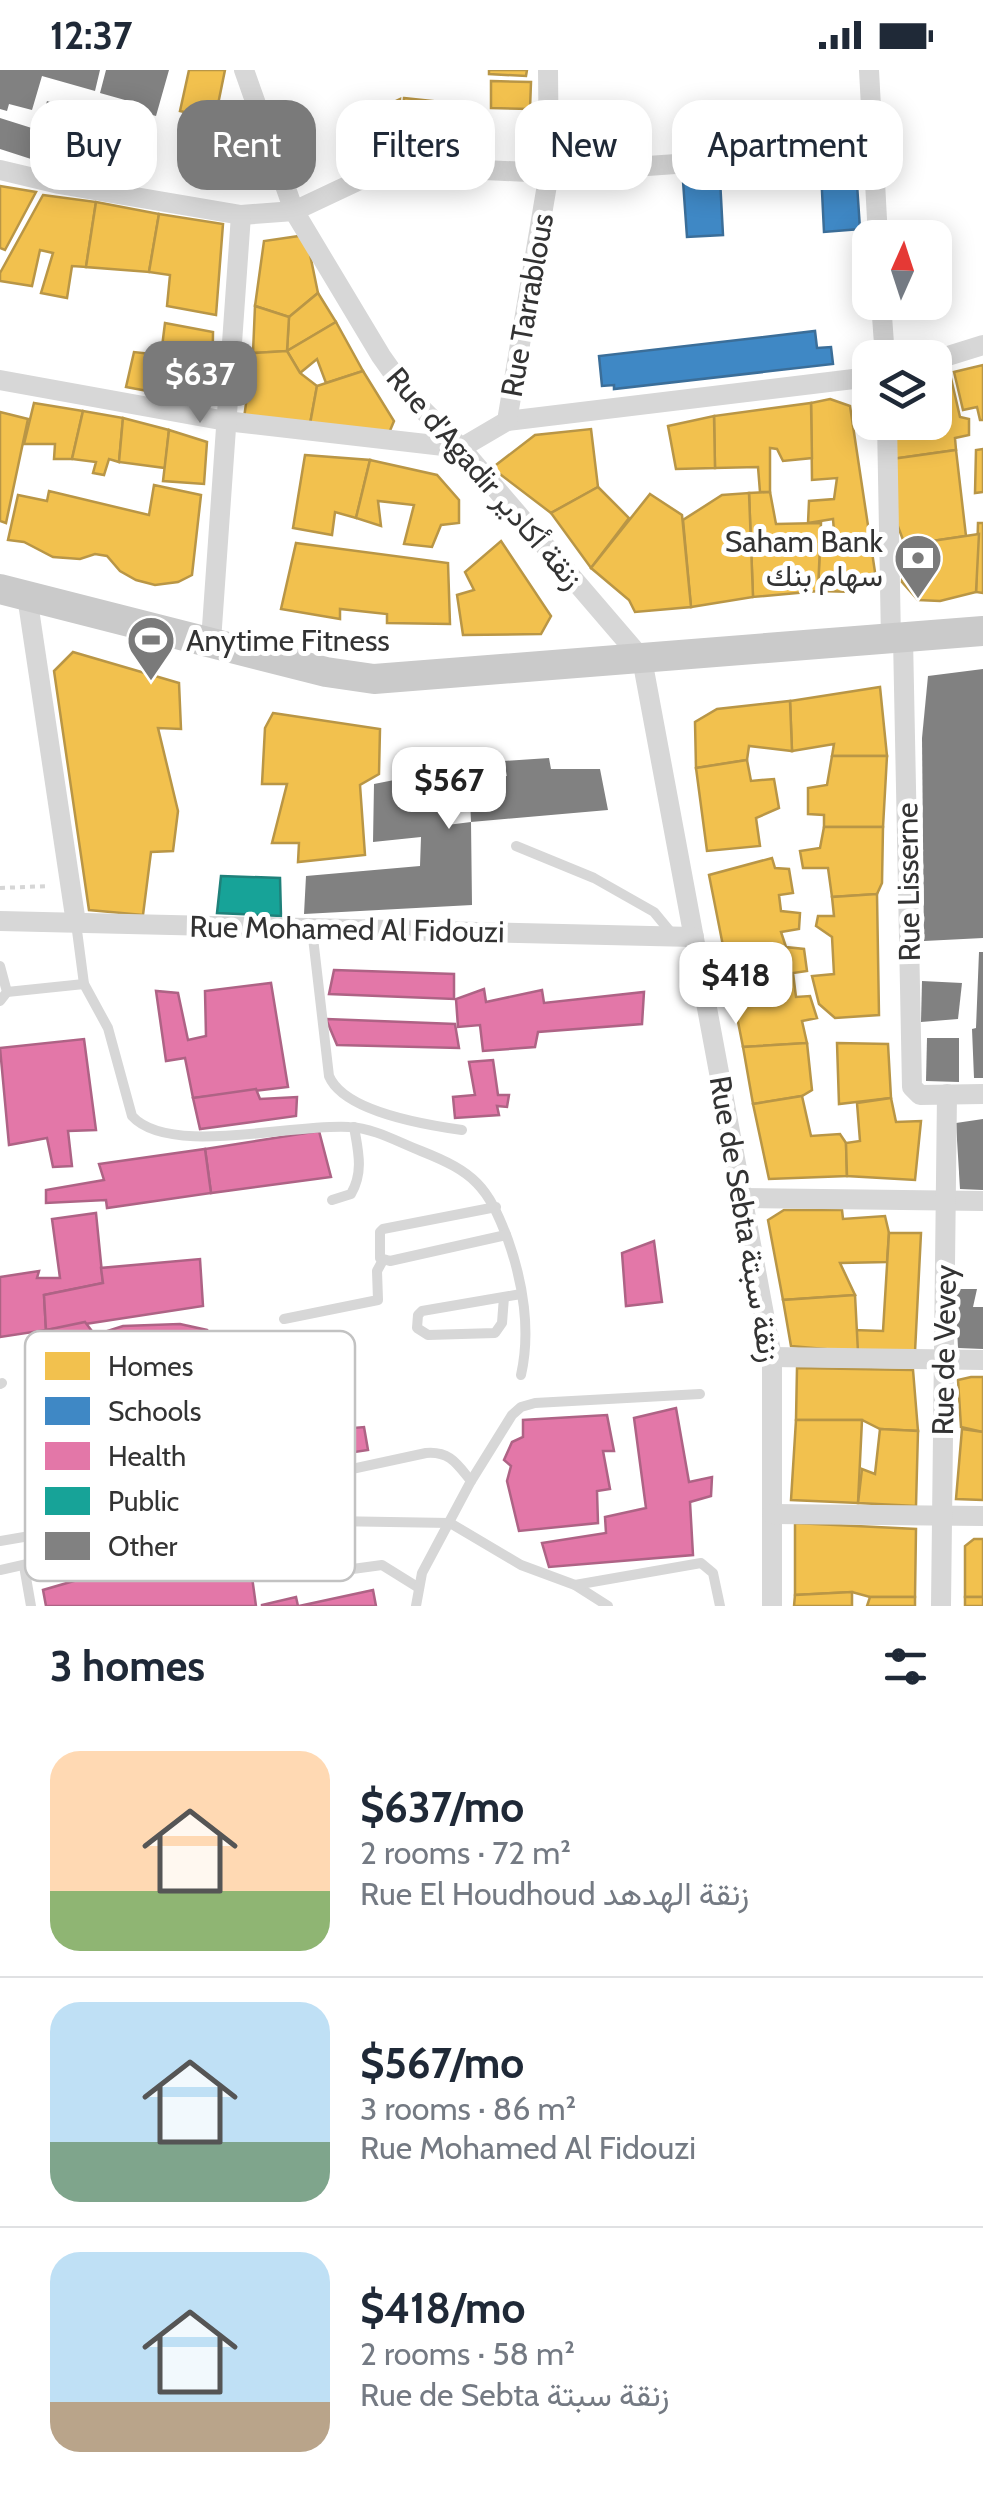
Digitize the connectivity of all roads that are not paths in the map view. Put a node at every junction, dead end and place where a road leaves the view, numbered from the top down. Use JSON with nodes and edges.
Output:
{"nodes":[{"id":1,"x":244,"y":70,"type":"edge"},
{"id":2,"x":548,"y":70,"type":"edge"},
{"id":3,"x":869,"y":70,"type":"edge"},
{"id":4,"x":548,"y":100,"type":"edge"},
{"id":5,"x":870,"y":100,"type":"edge"},
{"id":6,"x":0,"y":170,"type":"edge"},
{"id":7,"x":515,"y":171,"type":"edge"},
{"id":8,"x":546,"y":190,"type":"edge"},
{"id":9,"x":875,"y":190,"type":"edge"},
{"id":10,"x":294,"y":211,"type":"junction"},
{"id":11,"x":241,"y":214,"type":"junction"},
{"id":12,"x":877,"y":220,"type":"edge"},
{"id":13,"x":983,"y":345,"type":"edge"},
{"id":14,"x":952,"y":355,"type":"edge"},
{"id":15,"x":852,"y":379,"type":"edge"},
{"id":16,"x":0,"y":380,"type":"edge"},
{"id":17,"x":226,"y":421,"type":"junction"},
{"id":18,"x":507,"y":421,"type":"junction"},
{"id":19,"x":887,"y":440,"type":"edge"},
{"id":20,"x":461,"y":448,"type":"junction"},
{"id":21,"x":13,"y":592,"type":"edge"},
{"id":22,"x":983,"y":631,"type":"edge"},
{"id":23,"x":897,"y":639,"type":"junction"},
{"id":24,"x":210,"y":642,"type":"junction"},
{"id":25,"x":642,"y":659,"type":"junction"},
{"id":26,"x":516,"y":846,"type":"dead end"},
{"id":27,"x":0,"y":922,"type":"edge"},
{"id":28,"x":76,"y":923,"type":"junction"},
{"id":29,"x":312,"y":928,"type":"junction"},
{"id":30,"x":684,"y":937,"type":"junction"},
{"id":31,"x":0,"y":966,"type":"edge"},
{"id":32,"x":84,"y":984,"type":"junction"},
{"id":33,"x":4,"y":996,"type":"edge"},
{"id":34,"x":947,"y":1094,"type":"junction"},
{"id":35,"x":983,"y":1094,"type":"edge"},
{"id":36,"x":354,"y":1127,"type":"junction"},
{"id":37,"x":462,"y":1130,"type":"dead end"},
{"id":38,"x":743,"y":1198,"type":"junction"},
{"id":39,"x":332,"y":1200,"type":"dead end"},
{"id":40,"x":946,"y":1200,"type":"junction"},
{"id":41,"x":983,"y":1201,"type":"edge"},
{"id":42,"x":496,"y":1207,"type":"junction"},
{"id":43,"x":506,"y":1235,"type":"junction"},
{"id":44,"x":383,"y":1260,"type":"junction"},
{"id":45,"x":522,"y":1294,"type":"junction"},
{"id":46,"x":504,"y":1298,"type":"junction"},
{"id":47,"x":284,"y":1319,"type":"dead end"},
{"id":48,"x":772,"y":1358,"type":"junction"},
{"id":49,"x":944,"y":1360,"type":"junction"},
{"id":50,"x":983,"y":1360,"type":"edge"},
{"id":51,"x":521,"y":1376,"type":"dead end"},
{"id":52,"x":700,"y":1394,"type":"dead end"},
{"id":53,"x":355,"y":1468,"type":"edge"},
{"id":54,"x":471,"y":1481,"type":"junction"},
{"id":55,"x":772,"y":1514,"type":"junction"},
{"id":56,"x":942,"y":1516,"type":"junction"},
{"id":57,"x":983,"y":1516,"type":"edge"},
{"id":58,"x":355,"y":1521,"type":"edge"},
{"id":59,"x":450,"y":1523,"type":"junction"},
{"id":60,"x":25,"y":1537,"type":"edge"},
{"id":61,"x":0,"y":1541,"type":"edge"},
{"id":62,"x":24,"y":1566,"type":"joint"},
{"id":63,"x":355,"y":1569,"type":"edge"},
{"id":64,"x":0,"y":1570,"type":"edge"},
{"id":65,"x":25,"y":1572,"type":"edge"},
{"id":66,"x":27,"y":1581,"type":"edge"},
{"id":67,"x":576,"y":1585,"type":"junction"},
{"id":68,"x":419,"y":1588,"type":"junction"},
{"id":69,"x":31,"y":1606,"type":"edge"},
{"id":70,"x":416,"y":1606,"type":"edge"},
{"id":71,"x":608,"y":1606,"type":"edge"},
{"id":72,"x":720,"y":1606,"type":"edge"},
{"id":73,"x":772,"y":1606,"type":"edge"},
{"id":74,"x":941,"y":1606,"type":"edge"}],
"edges":[{"from":1,"to":10,"type":"street","name":"Rue d'Agadir زنقة أكادير"},
{"from":2,"to":4,"type":"street","name":"Rue Tarrablous"},
{"from":3,"to":5,"type":"street"},
{"from":6,"to":11,"type":"street"},
{"from":7,"to":10,"type":"street"},
{"from":8,"to":18,"type":"street","name":"Rue Tarrablous"},
{"from":9,"to":12,"type":"street"},
{"from":10,"to":11,"type":"street"},
{"from":10,"to":20,"type":"street","name":"Rue d'Agadir زنقة أكادير"},
{"from":11,"to":17,"type":"street"},
{"from":13,"to":14,"type":"street"},
{"from":15,"to":18,"type":"street"},
{"from":16,"to":17,"type":"street"},
{"from":17,"to":20,"type":"street"},
{"from":17,"to":24,"type":"street"},
{"from":18,"to":20,"type":"street"},
{"from":19,"to":23,"type":"street"},
{"from":20,"to":25,"type":"street","name":"Rue d'Agadir زنقة أكادير"},
{"from":21,"to":24,"type":"main road"},
{"from":21,"to":28,"type":"street"},
{"from":22,"to":23,"type":"main road"},
{"from":23,"to":25,"type":"main road"},
{"from":23,"to":34,"type":"street","name":"Rue Lisserne"},
{"from":24,"to":25,"type":"main road"},
{"from":25,"to":30,"type":"street","name":"Rue de Sebta زنقة سبتة"},
{"from":26,"to":30,"type":"lane"},
{"from":27,"to":28,"type":"street","name":"Rue Mohamed Al Fidouzi"},
{"from":28,"to":29,"type":"street","name":"Rue Mohamed Al Fidouzi"},
{"from":28,"to":32,"type":"lane"},
{"from":29,"to":30,"type":"street","name":"Rue Mohamed Al Fidouzi"},
{"from":29,"to":37,"type":"lane"},
{"from":30,"to":38,"type":"street","name":"Rue de Sebta زنقة سبتة"},
{"from":31,"to":33,"type":"lane"},
{"from":32,"to":33,"type":"lane"},
{"from":32,"to":36,"type":"lane"},
{"from":34,"to":35,"type":"street"},
{"from":34,"to":40,"type":"street","name":"Rue de Vevey"},
{"from":36,"to":39,"type":"lane"},
{"from":36,"to":42,"type":"lane"},
{"from":38,"to":40,"type":"street"},
{"from":38,"to":48,"type":"street","name":"Rue de Sebta زنقة سبتة"},
{"from":40,"to":41,"type":"street"},
{"from":40,"to":49,"type":"street","name":"Rue de Vevey"},
{"from":42,"to":43,"type":"lane"},
{"from":42,"to":44,"type":"lane"},
{"from":43,"to":44,"type":"lane"},
{"from":43,"to":45,"type":"lane"},
{"from":44,"to":47,"type":"lane"},
{"from":45,"to":46,"type":"lane"},
{"from":45,"to":51,"type":"lane"},
{"from":46,"to":46,"type":"lane"},
{"from":48,"to":49,"type":"street"},
{"from":48,"to":55,"type":"street","name":"Rue de Sebta زنقة سبتة"},
{"from":49,"to":50,"type":"street"},
{"from":49,"to":56,"type":"street","name":"Rue de Vevey"},
{"from":52,"to":54,"type":"lane"},
{"from":53,"to":54,"type":"lane"},
{"from":54,"to":59,"type":"lane"},
{"from":55,"to":56,"type":"street"},
{"from":55,"to":73,"type":"street","name":"Rue de Sebta زنقة سبتة"},
{"from":56,"to":57,"type":"street"},
{"from":56,"to":74,"type":"street","name":"Rue de Vevey"},
{"from":58,"to":59,"type":"lane"},
{"from":59,"to":67,"type":"lane"},
{"from":59,"to":68,"type":"lane"},
{"from":60,"to":61,"type":"lane"},
{"from":62,"to":64,"type":"lane"},
{"from":62,"to":65,"type":"lane"},
{"from":63,"to":68,"type":"lane"},
{"from":66,"to":69,"type":"lane"},
{"from":67,"to":71,"type":"lane"},
{"from":67,"to":72,"type":"lane"},
{"from":68,"to":70,"type":"lane"}]}
